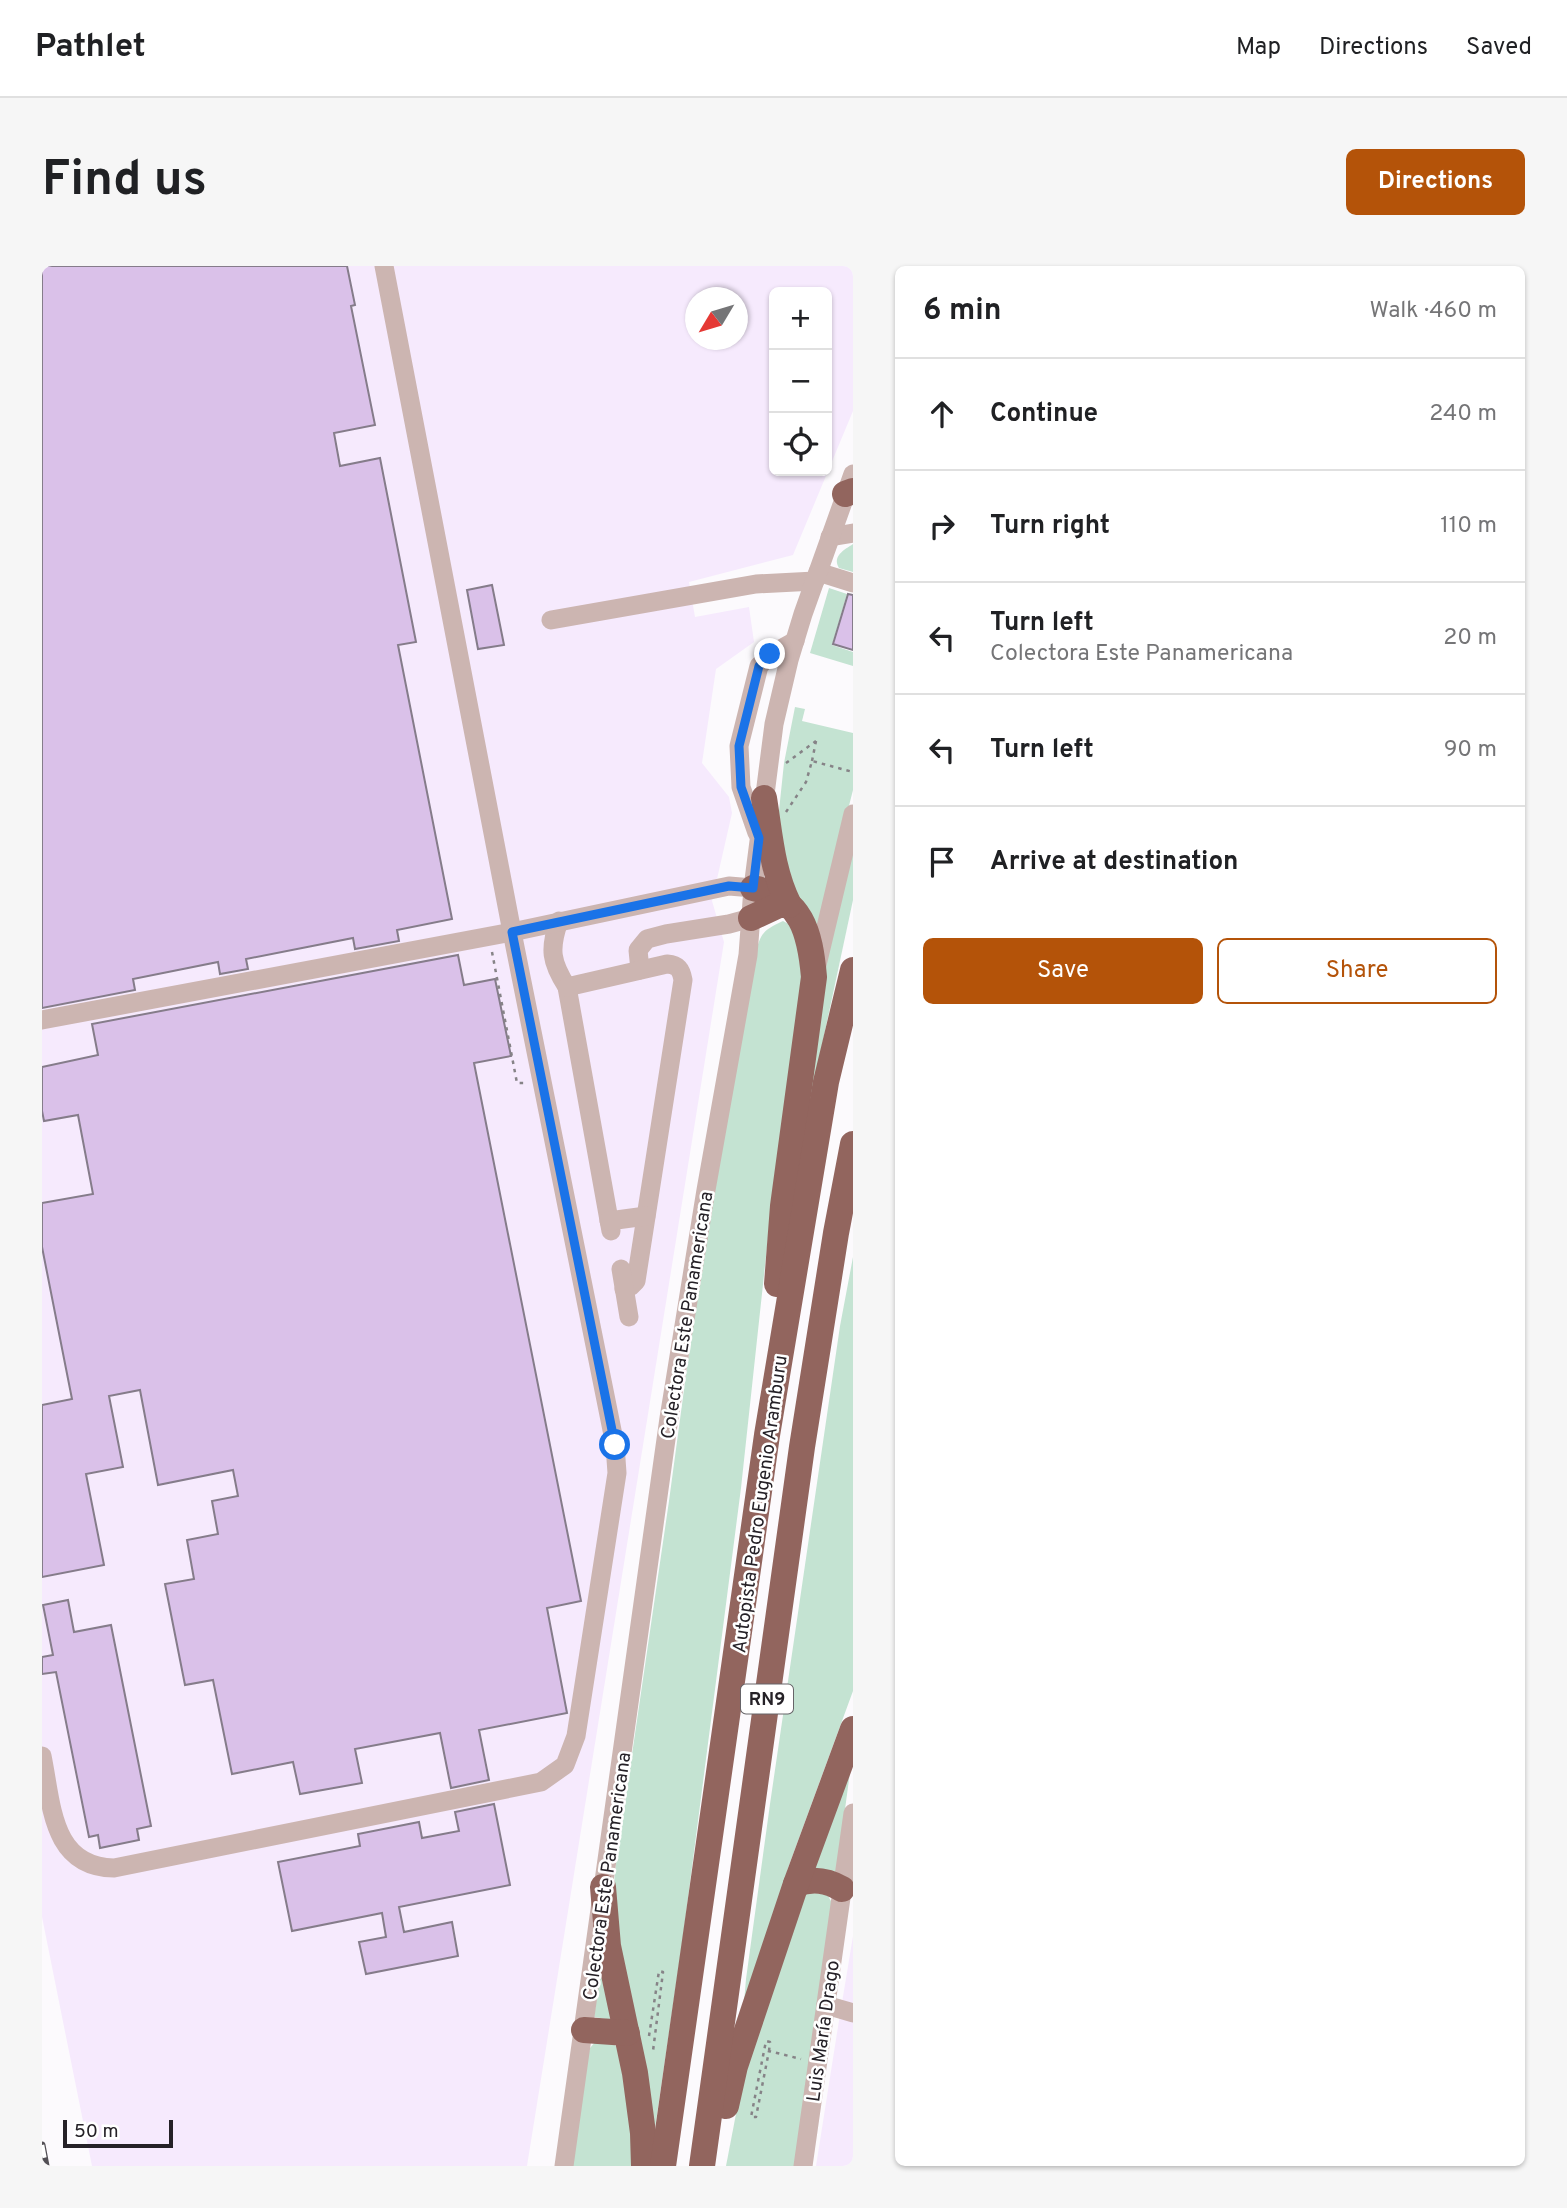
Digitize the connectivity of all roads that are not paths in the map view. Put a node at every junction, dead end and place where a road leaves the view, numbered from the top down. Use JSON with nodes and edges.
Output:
{"nodes":[{"id":1,"x":384,"y":266,"type":"edge"},
{"id":2,"x":850,"y":487,"type":"edge"},
{"id":3,"x":853,"y":533,"type":"edge"},
{"id":4,"x":830,"y":537,"type":"junction"},
{"id":5,"x":816,"y":577,"type":"junction"},
{"id":6,"x":853,"y":583,"type":"edge"},
{"id":7,"x":551,"y":620,"type":"dead end"},
{"id":8,"x":795,"y":641,"type":"junction"},
{"id":9,"x":764,"y":798,"type":"junction"},
{"id":10,"x":853,"y":814,"type":"edge"},
{"id":11,"x":759,"y":838,"type":"junction"},
{"id":12,"x":753,"y":888,"type":"junction"},
{"id":13,"x":789,"y":905,"type":"junction"},
{"id":14,"x":751,"y":918,"type":"junction"},
{"id":15,"x":559,"y":921,"type":"junction"},
{"id":16,"x":512,"y":932,"type":"junction"},
{"id":17,"x":640,"y":970,"type":"junction"},
{"id":18,"x":853,"y":970,"type":"edge"},
{"id":19,"x":814,"y":977,"type":"junction"},
{"id":20,"x":567,"y":987,"type":"junction"},
{"id":21,"x":42,"y":1020,"type":"edge"},
{"id":22,"x":853,"y":1144,"type":"edge"},
{"id":23,"x":853,"y":1180,"type":"edge"},
{"id":24,"x":646,"y":1216,"type":"junction"},
{"id":25,"x":836,"y":1233,"type":"junction"},
{"id":26,"x":621,"y":1269,"type":"dead end"},
{"id":27,"x":624,"y":1289,"type":"junction"},
{"id":28,"x":629,"y":1317,"type":"dead end"},
{"id":29,"x":767,"y":1435,"type":"junction"},
{"id":30,"x":853,"y":1729,"type":"edge"},
{"id":31,"x":42,"y":1756,"type":"edge"},
{"id":32,"x":853,"y":1816,"type":"edge"},
{"id":33,"x":796,"y":1884,"type":"junction"},
{"id":34,"x":603,"y":1888,"type":"junction"},
{"id":35,"x":842,"y":1889,"type":"junction"},
{"id":36,"x":826,"y":2005,"type":"junction"},
{"id":37,"x":853,"y":2013,"type":"edge"},
{"id":38,"x":583,"y":2030,"type":"junction"},
{"id":39,"x":636,"y":2034,"type":"junction"},
{"id":40,"x":564,"y":2166,"type":"edge"},
{"id":41,"x":645,"y":2166,"type":"edge"},
{"id":42,"x":663,"y":2166,"type":"edge"},
{"id":43,"x":702,"y":2166,"type":"edge"},
{"id":44,"x":712,"y":2166,"type":"edge"},
{"id":45,"x":803,"y":2166,"type":"edge"}],
"edges":[{"from":1,"to":16,"type":"street"},
{"from":2,"to":4,"type":"street","name":"Colectora Este Panamericana"},
{"from":3,"to":4,"type":"street"},
{"from":4,"to":5,"type":"street","name":"Colectora Este Panamericana"},
{"from":5,"to":6,"type":"street"},
{"from":5,"to":7,"type":"street"},
{"from":5,"to":8,"type":"street","name":"Colectora Este Panamericana"},
{"from":8,"to":9,"type":"street","name":"Colectora Este Panamericana"},
{"from":8,"to":11,"type":"street"},
{"from":9,"to":11,"type":"street","name":"Colectora Este Panamericana"},
{"from":9,"to":13,"type":"highway"},
{"from":10,"to":19,"type":"street"},
{"from":11,"to":12,"type":"street","name":"Colectora Este Panamericana"},
{"from":12,"to":13,"type":"highway"},
{"from":12,"to":14,"type":"street","name":"Colectora Este Panamericana"},
{"from":12,"to":15,"type":"street"},
{"from":13,"to":14,"type":"highway"},
{"from":13,"to":19,"type":"highway"},
{"from":14,"to":17,"type":"street"},
{"from":14,"to":34,"type":"street","name":"Colectora Este Panamericana"},
{"from":15,"to":16,"type":"street"},
{"from":15,"to":20,"type":"street"},
{"from":16,"to":21,"type":"street"},
{"from":16,"to":31,"type":"street"},
{"from":17,"to":20,"type":"street"},
{"from":17,"to":24,"type":"street"},
{"from":18,"to":29,"type":"highway","name":"Autopista Pedro Eugenio Aramburu","number":"RN9"},
{"from":19,"to":29,"type":"highway"},
{"from":20,"to":24,"type":"street"},
{"from":22,"to":25,"type":"highway","name":"Autopista Pedro Eugenio Aramburu","number":"RN9"},
{"from":23,"to":25,"type":"highway"},
{"from":24,"to":27,"type":"street"},
{"from":25,"to":43,"type":"highway","name":"Autopista Pedro Eugenio Aramburu","number":"RN9"},
{"from":26,"to":27,"type":"street"},
{"from":27,"to":28,"type":"street"},
{"from":29,"to":42,"type":"highway","name":"Autopista Pedro Eugenio Aramburu","number":"RN9"},
{"from":30,"to":33,"type":"highway"},
{"from":32,"to":35,"type":"street","name":"Luis María Drago"},
{"from":33,"to":35,"type":"highway"},
{"from":33,"to":44,"type":"highway"},
{"from":34,"to":38,"type":"street","name":"Colectora Este Panamericana"},
{"from":34,"to":39,"type":"highway"},
{"from":35,"to":36,"type":"street","name":"Luis María Drago"},
{"from":36,"to":37,"type":"street"},
{"from":36,"to":45,"type":"street","name":"Luis María Drago"},
{"from":38,"to":39,"type":"highway"},
{"from":38,"to":40,"type":"street","name":"Colectora Este Panamericana"},
{"from":39,"to":41,"type":"highway"}]}
